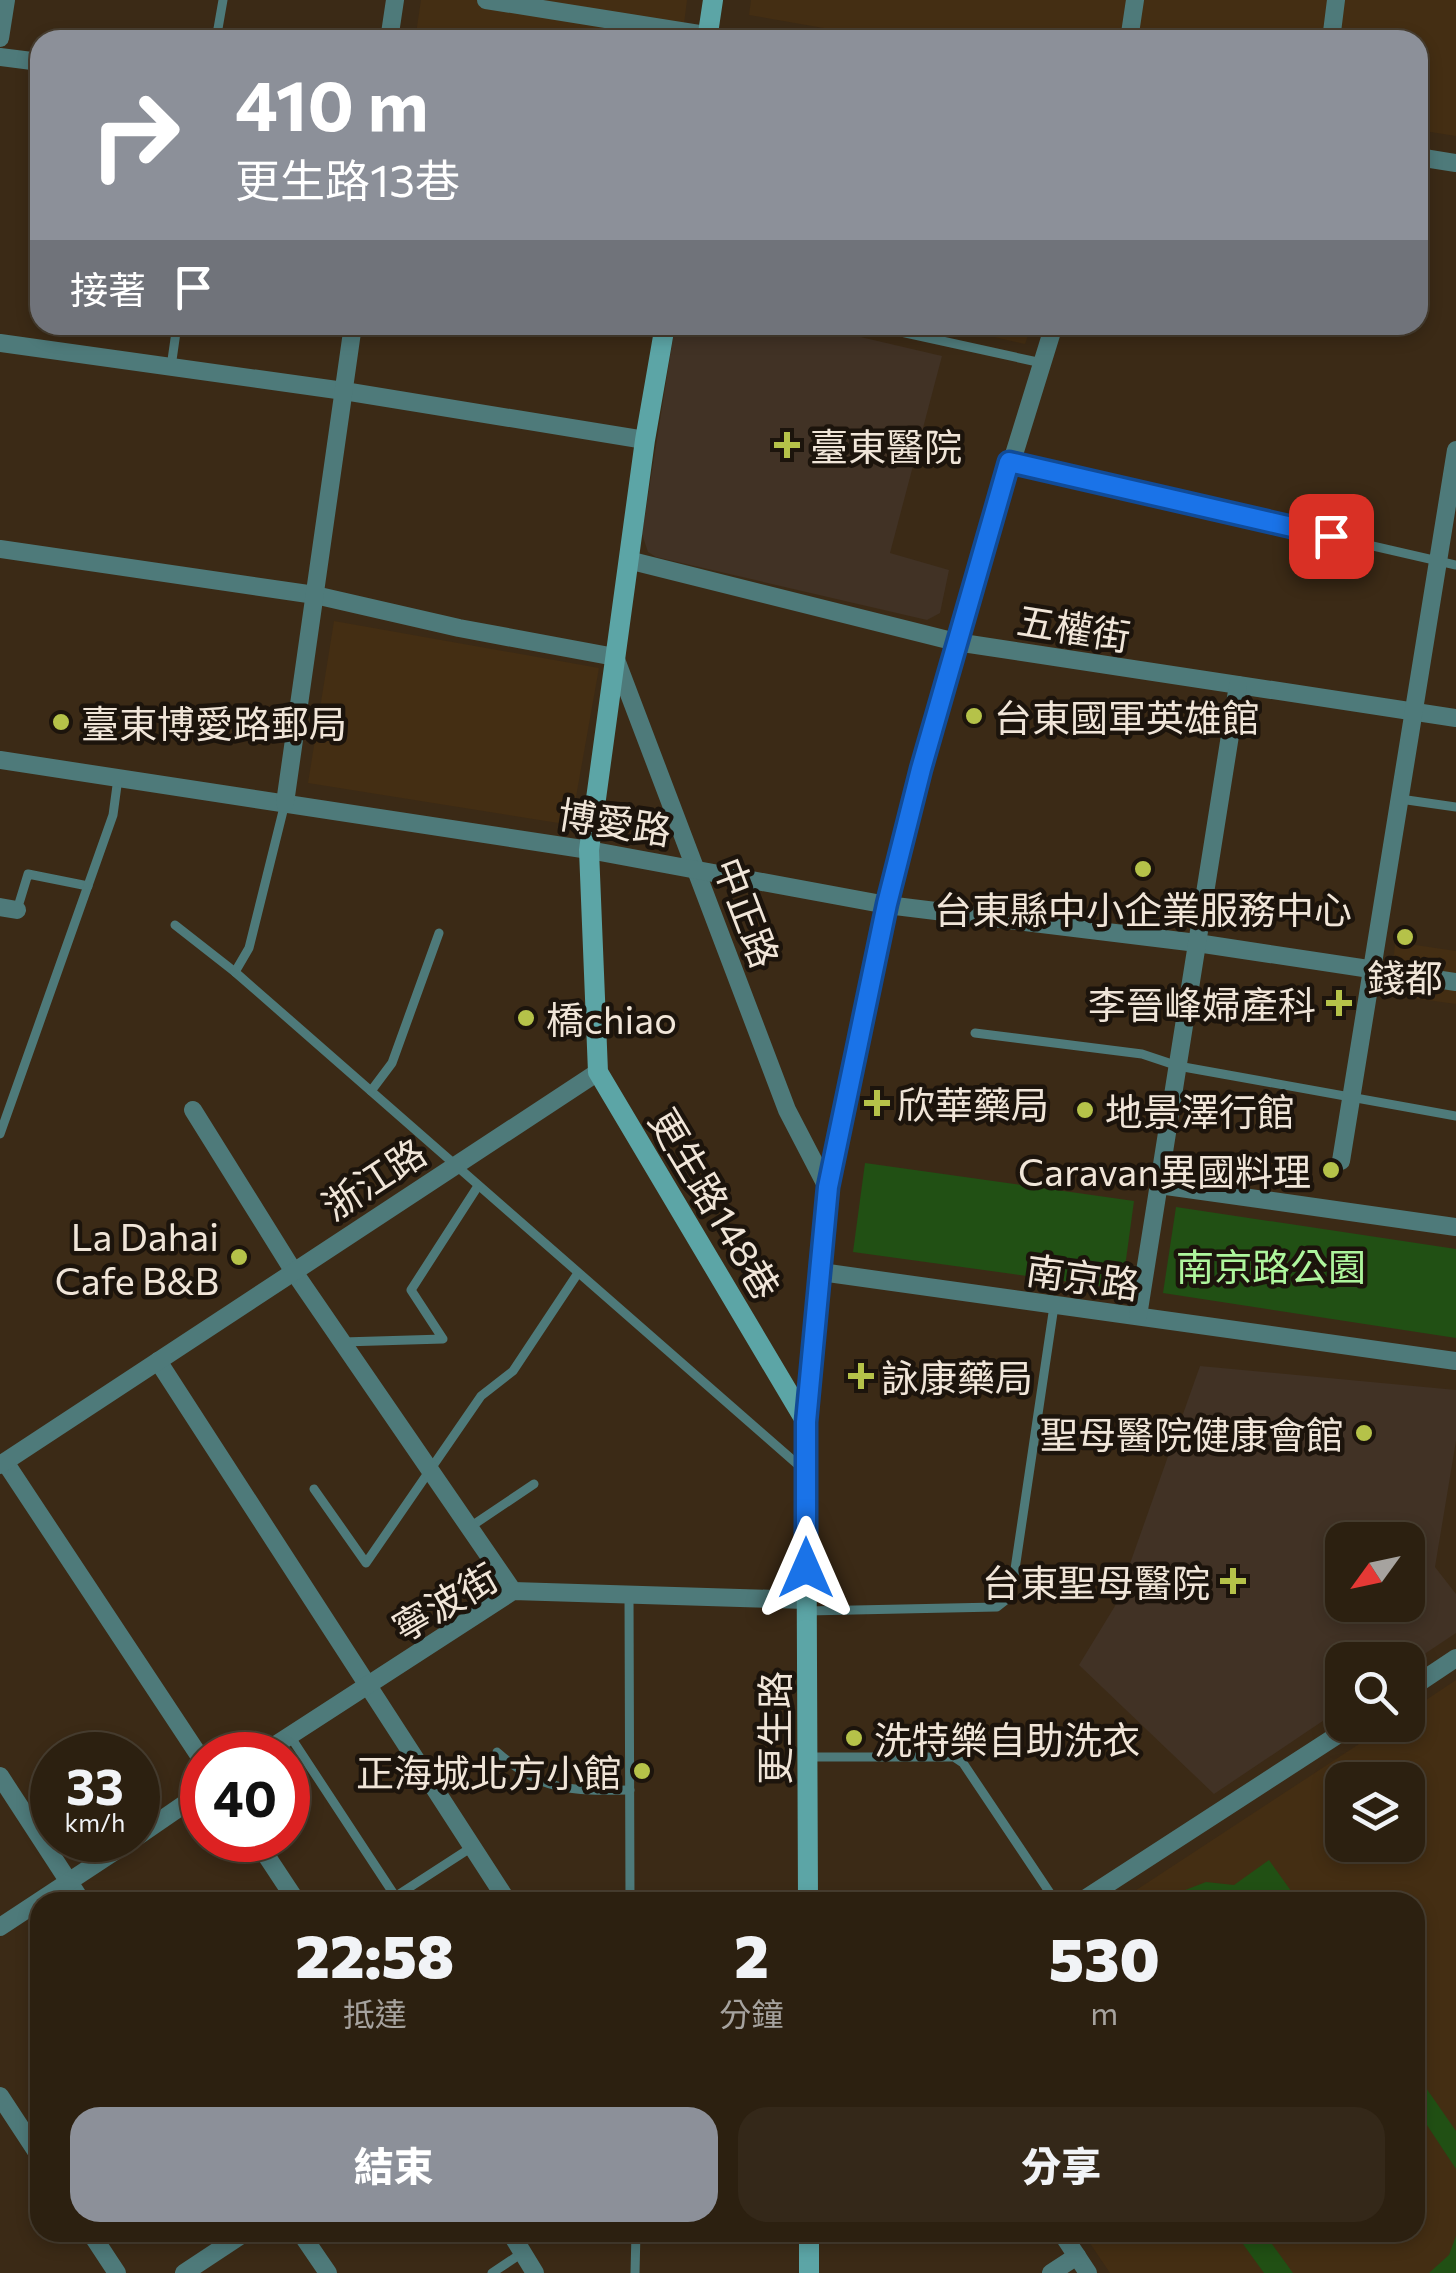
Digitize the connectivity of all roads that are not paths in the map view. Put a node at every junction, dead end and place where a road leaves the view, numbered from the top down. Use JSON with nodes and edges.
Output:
{"nodes":[{"id":1,"x":6,"y":0,"type":"edge"},
{"id":2,"x":223,"y":0,"type":"edge"},
{"id":3,"x":394,"y":0,"type":"edge"},
{"id":4,"x":486,"y":0,"type":"edge"},
{"id":5,"x":712,"y":0,"type":"edge"},
{"id":6,"x":1135,"y":0,"type":"edge"},
{"id":7,"x":1336,"y":0,"type":"edge"},
{"id":8,"x":527,"y":3,"type":"edge"},
{"id":9,"x":218,"y":30,"type":"edge"},
{"id":10,"x":391,"y":30,"type":"edge"},
{"id":11,"x":666,"y":30,"type":"edge"},
{"id":12,"x":708,"y":30,"type":"edge"},
{"id":13,"x":1130,"y":30,"type":"edge"},
{"id":14,"x":1333,"y":30,"type":"edge"},
{"id":15,"x":0,"y":38,"type":"edge"},
{"id":16,"x":0,"y":57,"type":"edge"},
{"id":17,"x":30,"y":61,"type":"edge"},
{"id":18,"x":1428,"y":159,"type":"edge"},
{"id":19,"x":1456,"y":163,"type":"edge"},
{"id":20,"x":175,"y":335,"type":"edge"},
{"id":21,"x":352,"y":335,"type":"edge"},
{"id":22,"x":663,"y":335,"type":"edge"},
{"id":23,"x":915,"y":335,"type":"edge"},
{"id":24,"x":1051,"y":335,"type":"edge"},
{"id":25,"x":0,"y":343,"type":"edge"},
{"id":26,"x":1043,"y":363,"type":"junction"},
{"id":27,"x":171,"y":367,"type":"junction"},
{"id":28,"x":344,"y":391,"type":"junction"},
{"id":29,"x":645,"y":440,"type":"junction"},
{"id":30,"x":1456,"y":450,"type":"edge"},
{"id":31,"x":1009,"y":462,"type":"junction"},
{"id":32,"x":0,"y":548,"type":"edge"},
{"id":33,"x":628,"y":560,"type":"junction"},
{"id":34,"x":1447,"y":563,"type":"edge"},
{"id":35,"x":315,"y":595,"type":"junction"},
{"id":36,"x":956,"y":642,"type":"junction"},
{"id":37,"x":616,"y":657,"type":"junction"},
{"id":38,"x":1238,"y":685,"type":"junction"},
{"id":39,"x":1414,"y":711,"type":"junction"},
{"id":40,"x":1456,"y":718,"type":"edge"},
{"id":41,"x":0,"y":760,"type":"edge"},
{"id":42,"x":118,"y":778,"type":"junction"},
{"id":43,"x":1400,"y":800,"type":"junction"},
{"id":44,"x":285,"y":803,"type":"junction"},
{"id":45,"x":1456,"y":807,"type":"edge"},
{"id":46,"x":589,"y":850,"type":"junction"},
{"id":47,"x":693,"y":867,"type":"junction"},
{"id":48,"x":88,"y":886,"type":"junction"},
{"id":49,"x":887,"y":904,"type":"junction"},
{"id":50,"x":9,"y":909,"type":"edge"},
{"id":51,"x":176,"y":925,"type":"dead end"},
{"id":52,"x":438,"y":934,"type":"dead end"},
{"id":53,"x":1198,"y":943,"type":"junction"},
{"id":54,"x":1372,"y":970,"type":"junction"},
{"id":55,"x":235,"y":972,"type":"junction"},
{"id":56,"x":1456,"y":982,"type":"edge"},
{"id":57,"x":975,"y":1034,"type":"dead end"},
{"id":58,"x":1178,"y":1066,"type":"junction"},
{"id":59,"x":598,"y":1072,"type":"junction"},
{"id":60,"x":370,"y":1091,"type":"junction"},
{"id":61,"x":1352,"y":1098,"type":"junction"},
{"id":62,"x":194,"y":1110,"type":"dead end"},
{"id":63,"x":1456,"y":1116,"type":"edge"},
{"id":64,"x":0,"y":1134,"type":"edge"},
{"id":65,"x":1341,"y":1161,"type":"dead end"},
{"id":66,"x":455,"y":1166,"type":"junction"},
{"id":67,"x":1159,"y":1185,"type":"junction"},
{"id":68,"x":478,"y":1186,"type":"junction"},
{"id":69,"x":828,"y":1187,"type":"junction"},
{"id":70,"x":1456,"y":1227,"type":"edge"},
{"id":71,"x":294,"y":1272,"type":"junction"},
{"id":72,"x":821,"y":1272,"type":"junction"},
{"id":73,"x":578,"y":1273,"type":"junction"},
{"id":74,"x":1054,"y":1306,"type":"junction"},
{"id":75,"x":1138,"y":1316,"type":"junction"},
{"id":76,"x":343,"y":1342,"type":"junction"},
{"id":77,"x":158,"y":1361,"type":"junction"},
{"id":78,"x":1456,"y":1361,"type":"edge"},
{"id":79,"x":806,"y":1422,"type":"junction"},
{"id":80,"x":2,"y":1464,"type":"edge"},
{"id":81,"x":429,"y":1468,"type":"junction"},
{"id":82,"x":806,"y":1472,"type":"junction"},
{"id":83,"x":534,"y":1484,"type":"dead end"},
{"id":84,"x":314,"y":1489,"type":"dead end"},
{"id":85,"x":470,"y":1528,"type":"junction"},
{"id":86,"x":513,"y":1591,"type":"junction"},
{"id":87,"x":629,"y":1594,"type":"junction"},
{"id":88,"x":807,"y":1606,"type":"junction"},
{"id":89,"x":1456,"y":1658,"type":"edge"},
{"id":90,"x":1425,"y":1679,"type":"edge"},
{"id":91,"x":367,"y":1685,"type":"junction"},
{"id":92,"x":183,"y":1732,"type":"edge"},
{"id":93,"x":296,"y":1732,"type":"edge"},
{"id":94,"x":1327,"y":1742,"type":"edge"},
{"id":95,"x":497,"y":1752,"type":"dead end"},
{"id":96,"x":808,"y":1758,"type":"junction"},
{"id":97,"x":310,"y":1768,"type":"edge"},
{"id":98,"x":0,"y":1776,"type":"edge"},
{"id":99,"x":630,"y":1790,"type":"junction"},
{"id":100,"x":472,"y":1847,"type":"junction"},
{"id":101,"x":98,"y":1862,"type":"edge"},
{"id":102,"x":271,"y":1862,"type":"edge"},
{"id":103,"x":68,"y":1882,"type":"junction"},
{"id":104,"x":53,"y":1892,"type":"edge"},
{"id":105,"x":75,"y":1892,"type":"edge"},
{"id":106,"x":290,"y":1892,"type":"edge"},
{"id":107,"x":388,"y":1892,"type":"edge"},
{"id":108,"x":407,"y":1892,"type":"edge"},
{"id":109,"x":501,"y":1892,"type":"edge"},
{"id":110,"x":630,"y":1892,"type":"edge"},
{"id":111,"x":808,"y":1892,"type":"edge"},
{"id":112,"x":1049,"y":1892,"type":"edge"},
{"id":113,"x":1095,"y":1892,"type":"edge"},
{"id":114,"x":30,"y":1907,"type":"edge"},
{"id":115,"x":0,"y":1927,"type":"edge"},
{"id":116,"x":0,"y":2096,"type":"edge"},
{"id":117,"x":30,"y":2141,"type":"edge"},
{"id":118,"x":96,"y":2242,"type":"edge"},
{"id":119,"x":231,"y":2242,"type":"edge"},
{"id":120,"x":307,"y":2242,"type":"edge"},
{"id":121,"x":516,"y":2242,"type":"edge"},
{"id":122,"x":636,"y":2242,"type":"edge"},
{"id":123,"x":809,"y":2242,"type":"edge"},
{"id":124,"x":1068,"y":2242,"type":"edge"},
{"id":125,"x":522,"y":2253,"type":"junction"},
{"id":126,"x":1077,"y":2256,"type":"junction"},
{"id":127,"x":116,"y":2273,"type":"edge"},
{"id":128,"x":184,"y":2273,"type":"edge"},
{"id":129,"x":328,"y":2273,"type":"edge"},
{"id":130,"x":492,"y":2273,"type":"edge"},
{"id":131,"x":535,"y":2273,"type":"edge"},
{"id":132,"x":635,"y":2273,"type":"edge"},
{"id":133,"x":809,"y":2273,"type":"edge"},
{"id":134,"x":1052,"y":2273,"type":"edge"},
{"id":135,"x":1088,"y":2273,"type":"edge"}],
"edges":[{"from":1,"to":15,"type":"street"},
{"from":2,"to":9,"type":"lane"},
{"from":3,"to":10,"type":"street"},
{"from":4,"to":8,"type":"street"},
{"from":5,"to":12,"type":"street"},
{"from":6,"to":13,"type":"street"},
{"from":7,"to":14,"type":"street"},
{"from":8,"to":11,"type":"street"},
{"from":16,"to":17,"type":"street"},
{"from":18,"to":19,"type":"street"},
{"from":20,"to":27,"type":"lane"},
{"from":21,"to":28,"type":"street"},
{"from":22,"to":29,"type":"street","name":"中正路"},
{"from":23,"to":26,"type":"lane"},
{"from":24,"to":26,"type":"street","name":"更生路"},
{"from":25,"to":27,"type":"street"},
{"from":26,"to":31,"type":"street","name":"更生路"},
{"from":27,"to":28,"type":"street"},
{"from":28,"to":29,"type":"street"},
{"from":28,"to":35,"type":"street"},
{"from":29,"to":33,"type":"street","name":"中正路"},
{"from":30,"to":34,"type":"street"},
{"from":31,"to":34,"type":"lane"},
{"from":31,"to":36,"type":"street","name":"更生路"},
{"from":32,"to":35,"type":"street"},
{"from":33,"to":36,"type":"street","name":"五權街"},
{"from":33,"to":37,"type":"street","name":"中正路"},
{"from":34,"to":39,"type":"street"},
{"from":35,"to":37,"type":"street"},
{"from":35,"to":44,"type":"street"},
{"from":36,"to":38,"type":"street","name":"五權街"},
{"from":36,"to":49,"type":"street","name":"更生路"},
{"from":37,"to":46,"type":"street","name":"中正路"},
{"from":37,"to":47,"type":"street","name":"中正路"},
{"from":38,"to":39,"type":"street","name":"五權街"},
{"from":38,"to":53,"type":"street"},
{"from":39,"to":40,"type":"street","name":"五權街"},
{"from":39,"to":43,"type":"street"},
{"from":41,"to":42,"type":"street","name":"博愛路"},
{"from":42,"to":44,"type":"street","name":"博愛路"},
{"from":42,"to":48,"type":"lane"},
{"from":43,"to":45,"type":"lane"},
{"from":43,"to":54,"type":"street"},
{"from":44,"to":46,"type":"street","name":"博愛路"},
{"from":44,"to":55,"type":"lane"},
{"from":46,"to":47,"type":"street","name":"博愛路"},
{"from":46,"to":59,"type":"street"},
{"from":47,"to":49,"type":"street","name":"博愛路"},
{"from":47,"to":69,"type":"street","name":"中正路"},
{"from":48,"to":50,"type":"lane"},
{"from":48,"to":64,"type":"lane"},
{"from":49,"to":53,"type":"street","name":"博愛路"},
{"from":49,"to":69,"type":"street","name":"更生路"},
{"from":51,"to":55,"type":"lane"},
{"from":52,"to":60,"type":"lane"},
{"from":53,"to":54,"type":"street","name":"博愛路"},
{"from":53,"to":58,"type":"street"},
{"from":54,"to":56,"type":"street","name":"博愛路"},
{"from":54,"to":61,"type":"street"},
{"from":55,"to":60,"type":"lane"},
{"from":57,"to":58,"type":"lane"},
{"from":58,"to":61,"type":"lane"},
{"from":58,"to":67,"type":"street"},
{"from":59,"to":66,"type":"street","name":"浙江路"},
{"from":59,"to":79,"type":"street","name":"更生路148巷"},
{"from":60,"to":66,"type":"lane"},
{"from":61,"to":63,"type":"lane"},
{"from":61,"to":65,"type":"street"},
{"from":62,"to":71,"type":"street"},
{"from":66,"to":68,"type":"lane"},
{"from":66,"to":71,"type":"street","name":"浙江路"},
{"from":67,"to":70,"type":"street"},
{"from":67,"to":75,"type":"street"},
{"from":68,"to":73,"type":"lane"},
{"from":68,"to":76,"type":"lane"},
{"from":69,"to":72,"type":"street","name":"更生路"},
{"from":71,"to":76,"type":"street"},
{"from":71,"to":77,"type":"street","name":"浙江路"},
{"from":72,"to":74,"type":"street","name":"南京路"},
{"from":72,"to":79,"type":"street","name":"更生路"},
{"from":73,"to":81,"type":"lane"},
{"from":73,"to":82,"type":"lane"},
{"from":74,"to":75,"type":"street","name":"南京路"},
{"from":74,"to":88,"type":"lane"},
{"from":75,"to":78,"type":"street","name":"南京路"},
{"from":76,"to":81,"type":"street"},
{"from":77,"to":80,"type":"street","name":"浙江路"},
{"from":77,"to":91,"type":"street"},
{"from":79,"to":82,"type":"street","name":"更生路"},
{"from":80,"to":92,"type":"street"},
{"from":81,"to":84,"type":"lane"},
{"from":81,"to":85,"type":"street"},
{"from":82,"to":88,"type":"street","name":"更生路"},
{"from":83,"to":85,"type":"lane"},
{"from":85,"to":86,"type":"street"},
{"from":86,"to":87,"type":"street","name":"寧波街"},
{"from":86,"to":91,"type":"street","name":"寧波街"},
{"from":87,"to":88,"type":"street","name":"寧波街"},
{"from":87,"to":99,"type":"lane"},
{"from":88,"to":96,"type":"street","name":"更生路"},
{"from":89,"to":90,"type":"street"},
{"from":91,"to":93,"type":"street","name":"寧波街"},
{"from":91,"to":100,"type":"street"},
{"from":94,"to":113,"type":"street"},
{"from":95,"to":99,"type":"lane"},
{"from":96,"to":111,"type":"street","name":"更生路"},
{"from":96,"to":112,"type":"lane"},
{"from":97,"to":107,"type":"lane"},
{"from":98,"to":103,"type":"street"},
{"from":99,"to":110,"type":"lane"},
{"from":100,"to":108,"type":"lane"},
{"from":100,"to":109,"type":"street"},
{"from":101,"to":103,"type":"street"},
{"from":102,"to":106,"type":"street"},
{"from":103,"to":104,"type":"street"},
{"from":103,"to":105,"type":"street"},
{"from":114,"to":115,"type":"street"},
{"from":116,"to":117,"type":"street"},
{"from":118,"to":127,"type":"street"},
{"from":119,"to":128,"type":"street"},
{"from":120,"to":129,"type":"street"},
{"from":121,"to":125,"type":"street"},
{"from":122,"to":132,"type":"lane"},
{"from":123,"to":133,"type":"street"},
{"from":124,"to":126,"type":"street"},
{"from":125,"to":130,"type":"lane"},
{"from":125,"to":131,"type":"street"},
{"from":126,"to":134,"type":"street"},
{"from":126,"to":135,"type":"street"}]}
